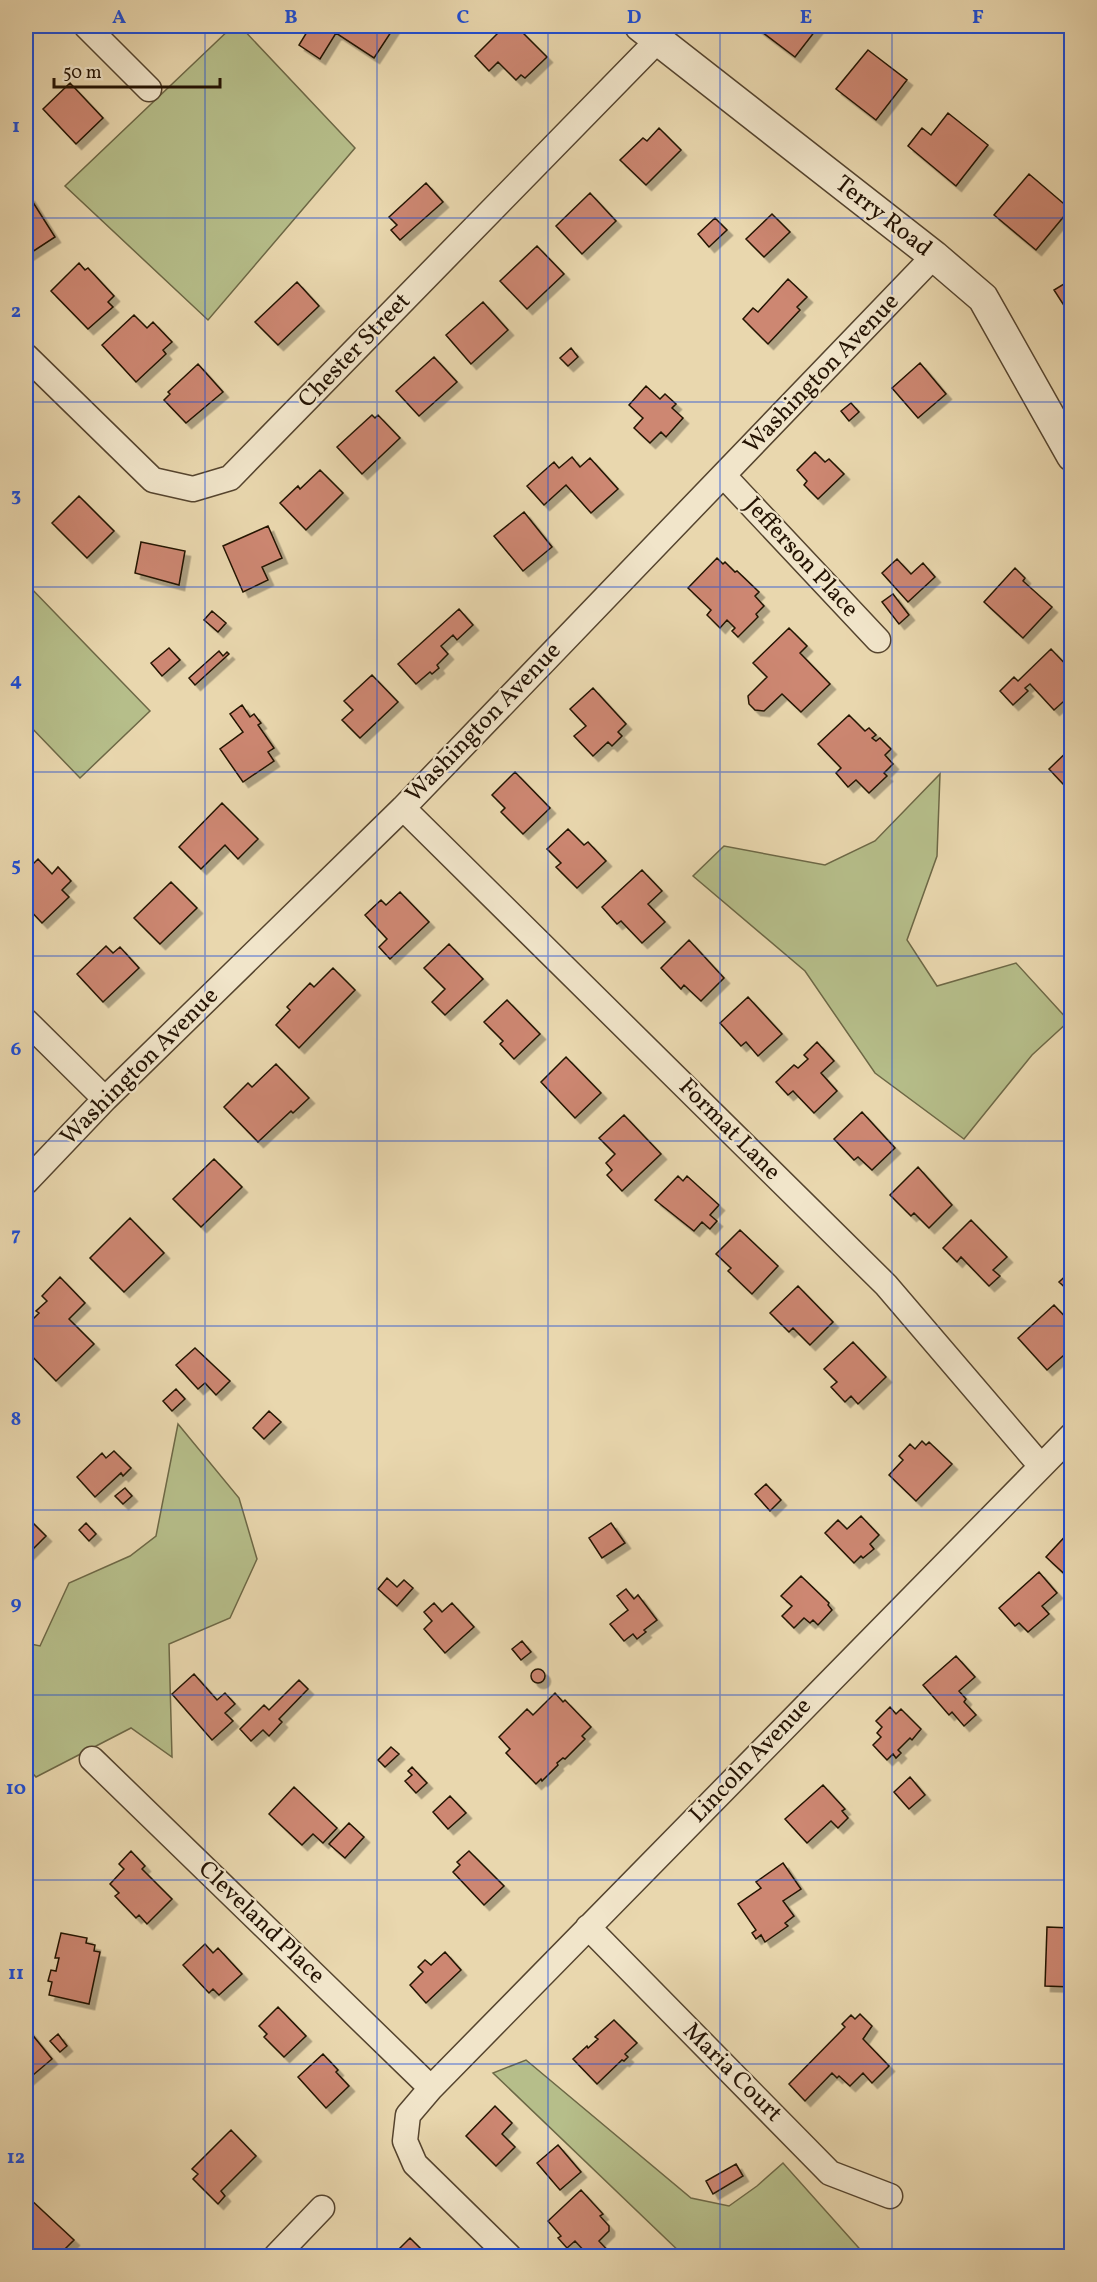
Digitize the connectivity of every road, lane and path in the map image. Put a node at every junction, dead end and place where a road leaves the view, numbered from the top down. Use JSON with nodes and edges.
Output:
{"nodes":[{"id":1,"x":86,"y":26,"type":"edge"},
{"id":2,"x":649,"y":32,"type":"edge"},
{"id":3,"x":149,"y":89,"type":"dead end"},
{"id":4,"x":934,"y":256,"type":"junction"},
{"id":5,"x":26,"y":356,"type":"edge"},
{"id":6,"x":1071,"y":456,"type":"edge"},
{"id":7,"x":724,"y":476,"type":"junction"},
{"id":8,"x":878,"y":640,"type":"dead end"},
{"id":9,"x":403,"y":808,"type":"junction"},
{"id":10,"x":26,"y":1021,"type":"edge"},
{"id":11,"x":105,"y":1099,"type":"junction"},
{"id":12,"x":26,"y":1182,"type":"edge"},
{"id":13,"x":1071,"y":1435,"type":"edge"},
{"id":14,"x":1040,"y":1465,"type":"junction"},
{"id":15,"x":92,"y":1759,"type":"dead end"},
{"id":16,"x":588,"y":1927,"type":"junction"},
{"id":17,"x":431,"y":2088,"type":"junction"},
{"id":18,"x":890,"y":2196,"type":"dead end"},
{"id":19,"x":322,"y":2208,"type":"dead end"},
{"id":20,"x":276,"y":2256,"type":"edge"},
{"id":21,"x":509,"y":2256,"type":"edge"}],
"edges":[{"from":1,"to":3,"type":"street"},
{"from":2,"to":4,"type":"street","name":"Terry Road"},
{"from":2,"to":5,"type":"street","name":"Chester Street"},
{"from":4,"to":6,"type":"street","name":"Terry Road"},
{"from":4,"to":7,"type":"street","name":"Washington Avenue"},
{"from":7,"to":8,"type":"street","name":"Jefferson Place"},
{"from":7,"to":9,"type":"street","name":"Washington Avenue"},
{"from":9,"to":11,"type":"street","name":"Washington Avenue"},
{"from":9,"to":14,"type":"street","name":"Format Lane"},
{"from":10,"to":11,"type":"street"},
{"from":11,"to":12,"type":"street","name":"Washington Avenue"},
{"from":13,"to":14,"type":"street","name":"Lincoln Avenue"},
{"from":14,"to":16,"type":"street","name":"Lincoln Avenue"},
{"from":15,"to":17,"type":"street","name":"Cleveland Place"},
{"from":16,"to":17,"type":"street","name":"Lincoln Avenue"},
{"from":16,"to":18,"type":"street","name":"Maria Court"},
{"from":17,"to":21,"type":"street","name":"Lincoln Avenue"},
{"from":19,"to":20,"type":"street"}]}
